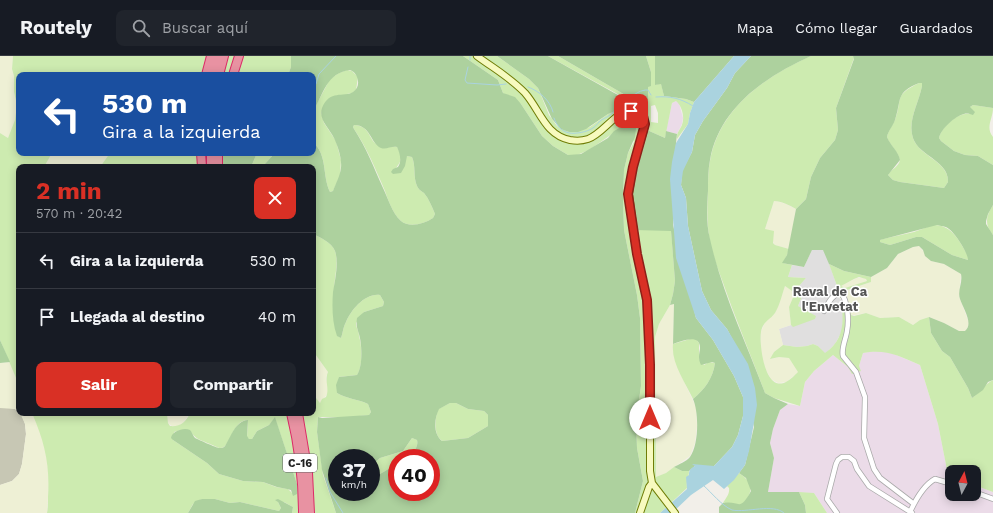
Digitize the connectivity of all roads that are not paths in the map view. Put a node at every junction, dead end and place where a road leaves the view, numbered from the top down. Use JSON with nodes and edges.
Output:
{"nodes":[{"id":1,"x":211,"y":56,"type":"edge"},
{"id":2,"x":217,"y":56,"type":"edge"},
{"id":3,"x":224,"y":56,"type":"edge"},
{"id":4,"x":239,"y":56,"type":"edge"},
{"id":5,"x":477,"y":56,"type":"edge"},
{"id":6,"x":207,"y":72,"type":"edge"},
{"id":7,"x":213,"y":72,"type":"edge"},
{"id":8,"x":220,"y":72,"type":"edge"},
{"id":9,"x":234,"y":72,"type":"edge"},
{"id":10,"x":824,"y":311,"type":"dead end"},
{"id":11,"x":292,"y":416,"type":"edge"},
{"id":12,"x":298,"y":416,"type":"edge"},
{"id":13,"x":945,"y":482,"type":"edge"},
{"id":14,"x":653,"y":484,"type":"junction"},
{"id":15,"x":981,"y":495,"type":"edge"},
{"id":16,"x":993,"y":499,"type":"edge"},
{"id":17,"x":914,"y":504,"type":"junction"},
{"id":18,"x":911,"y":512,"type":"edge"},
{"id":19,"x":304,"y":513,"type":"edge"},
{"id":20,"x":310,"y":513,"type":"edge"},
{"id":21,"x":640,"y":513,"type":"edge"},
{"id":22,"x":675,"y":513,"type":"edge"},
{"id":23,"x":837,"y":513,"type":"edge"}],
"edges":[{"from":1,"to":6,"type":"highway"},
{"from":2,"to":7,"type":"highway"},
{"from":3,"to":8,"type":"highway"},
{"from":4,"to":9,"type":"highway"},
{"from":5,"to":14,"type":"street"},
{"from":10,"to":17,"type":"street"},
{"from":11,"to":19,"type":"highway","number":"C-16"},
{"from":12,"to":20,"type":"highway","number":"C-16"},
{"from":13,"to":17,"type":"street"},
{"from":14,"to":21,"type":"street"},
{"from":14,"to":22,"type":"street"},
{"from":15,"to":16,"type":"street"},
{"from":17,"to":18,"type":"street"},
{"from":18,"to":23,"type":"street"}]}
